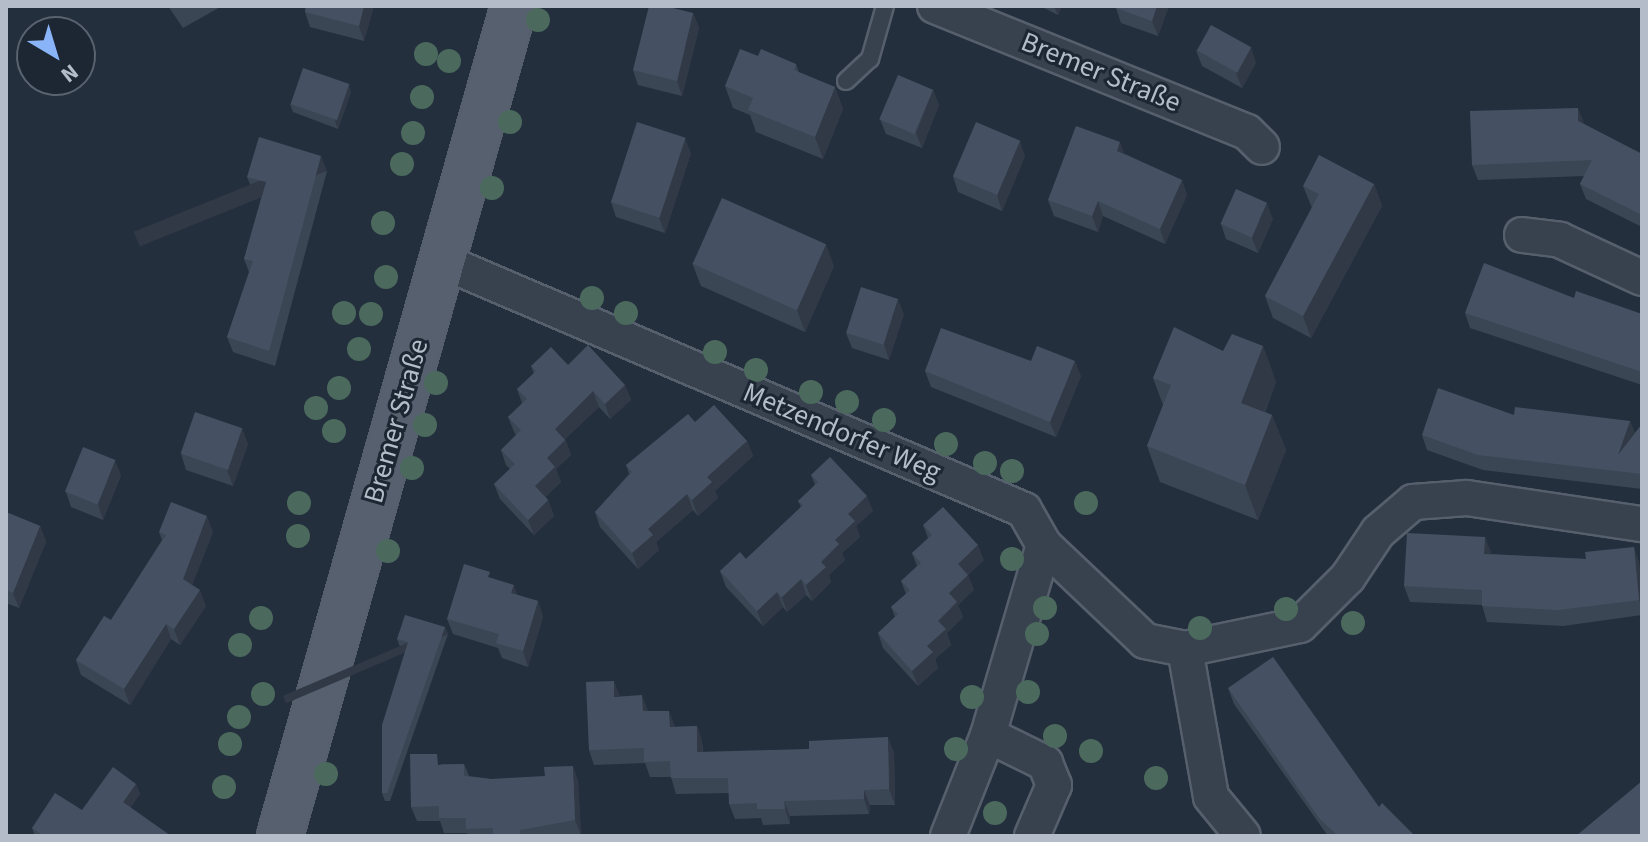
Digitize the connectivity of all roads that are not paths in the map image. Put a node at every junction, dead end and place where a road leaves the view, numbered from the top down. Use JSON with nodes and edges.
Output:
{"nodes":[{"id":1,"x":514,"y":6,"type":"edge"},
{"id":2,"x":885,"y":6,"type":"edge"},
{"id":3,"x":935,"y":6,"type":"edge"},
{"id":4,"x":846,"y":81,"type":"dead end"},
{"id":5,"x":1262,"y":147,"type":"dead end"},
{"id":6,"x":1522,"y":235,"type":"dead end"},
{"id":7,"x":442,"y":261,"type":"junction"},
{"id":8,"x":1642,"y":278,"type":"edge"},
{"id":9,"x":1642,"y":524,"type":"edge"},
{"id":10,"x":1044,"y":545,"type":"junction"},
{"id":11,"x":1185,"y":649,"type":"junction"},
{"id":12,"x":988,"y":735,"type":"junction"},
{"id":13,"x":280,"y":836,"type":"edge"},
{"id":14,"x":948,"y":836,"type":"edge"},
{"id":15,"x":1032,"y":836,"type":"edge"},
{"id":16,"x":1243,"y":836,"type":"edge"}],
"edges":[{"from":1,"to":7,"type":"main road","name":"Bremer Straße"},
{"from":2,"to":4,"type":"lane"},
{"from":3,"to":5,"type":"street","name":"Bremer Straße"},
{"from":6,"to":8,"type":"street"},
{"from":7,"to":10,"type":"street","name":"Metzendorfer Weg"},
{"from":7,"to":13,"type":"main road","name":"Bremer Straße"},
{"from":9,"to":11,"type":"street"},
{"from":10,"to":11,"type":"street","name":"Metzendorfer Weg"},
{"from":10,"to":12,"type":"street"},
{"from":11,"to":16,"type":"street"},
{"from":12,"to":14,"type":"street"},
{"from":12,"to":15,"type":"street"}]}
